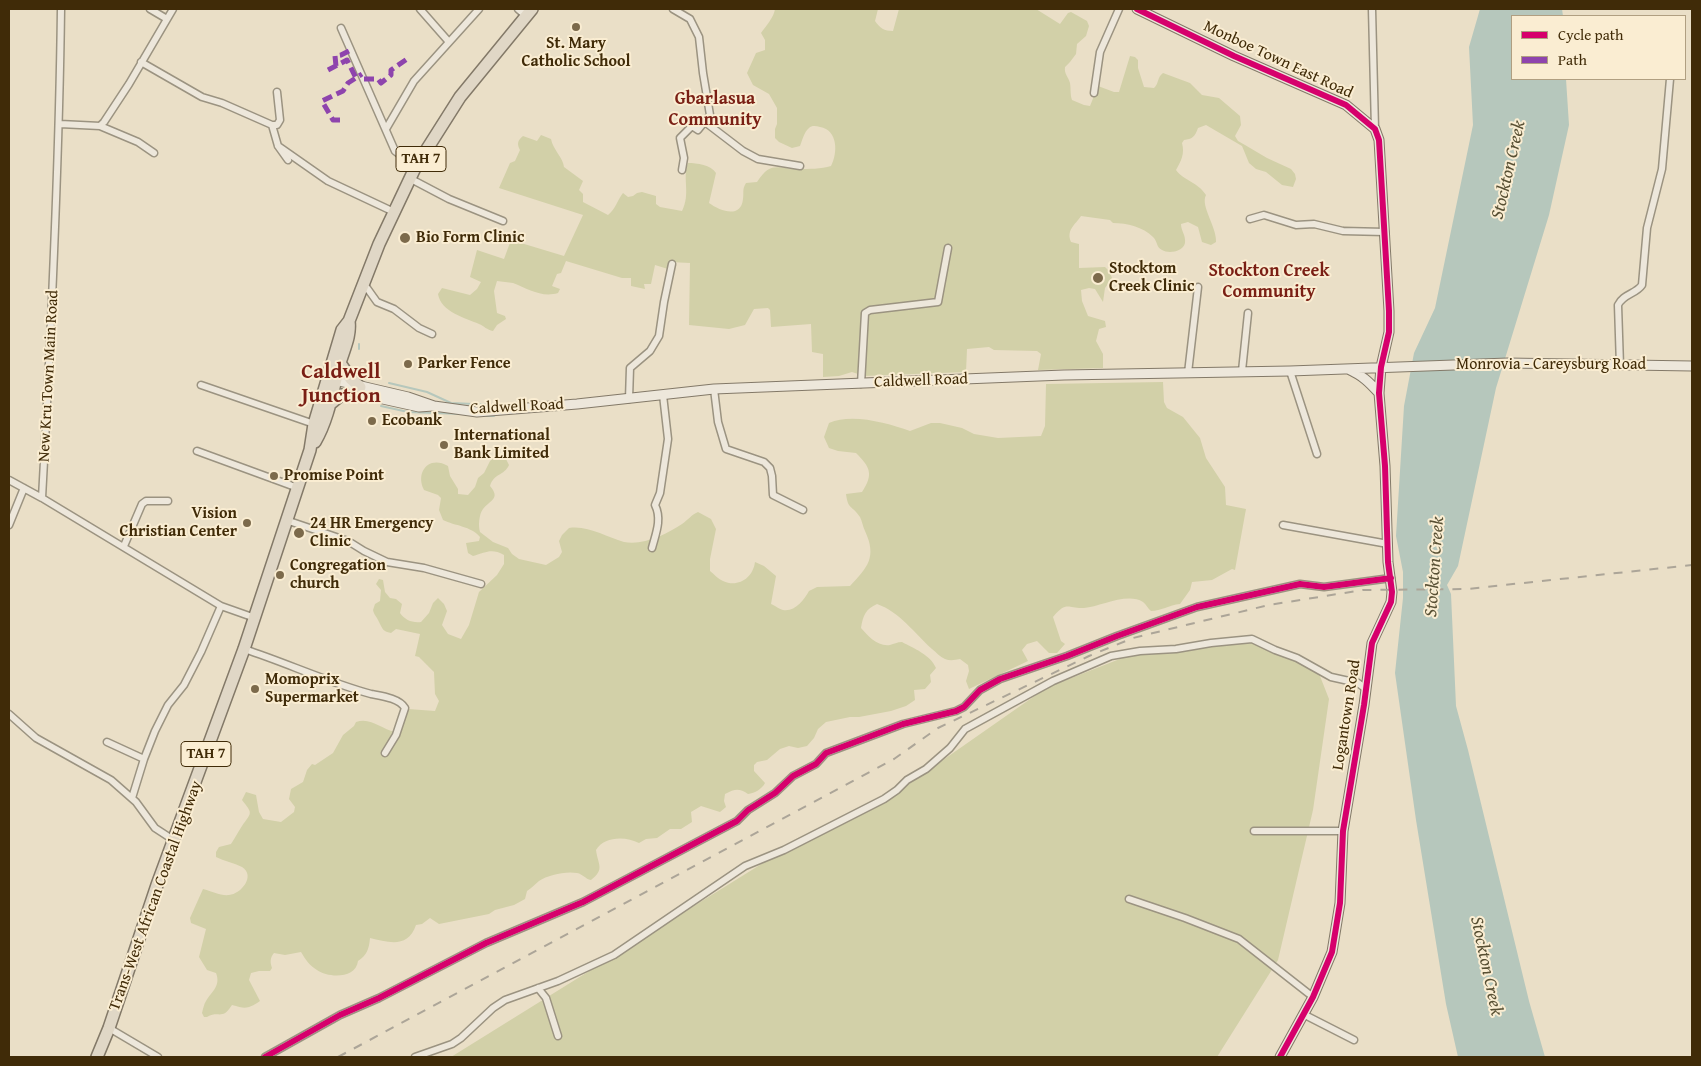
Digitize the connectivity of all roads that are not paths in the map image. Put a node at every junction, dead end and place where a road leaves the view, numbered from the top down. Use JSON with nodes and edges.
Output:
{"nodes":[{"id":1,"x":61,"y":9,"type":"edge"},
{"id":2,"x":150,"y":9,"type":"edge"},
{"id":3,"x":172,"y":9,"type":"edge"},
{"id":4,"x":420,"y":9,"type":"edge"},
{"id":5,"x":479,"y":9,"type":"edge"},
{"id":6,"x":673,"y":9,"type":"edge"},
{"id":7,"x":1119,"y":9,"type":"edge"},
{"id":8,"x":1137,"y":9,"type":"edge"},
{"id":9,"x":1372,"y":9,"type":"edge"},
{"id":10,"x":525,"y":11,"type":"edge"},
{"id":11,"x":167,"y":19,"type":"junction"},
{"id":12,"x":341,"y":28,"type":"dead end"},
{"id":13,"x":449,"y":42,"type":"junction"},
{"id":14,"x":142,"y":62,"type":"junction"},
{"id":15,"x":1670,"y":80,"type":"edge"},
{"id":16,"x":277,"y":92,"type":"dead end"},
{"id":17,"x":1094,"y":92,"type":"dead end"},
{"id":18,"x":705,"y":122,"type":"junction"},
{"id":19,"x":60,"y":124,"type":"junction"},
{"id":20,"x":100,"y":126,"type":"junction"},
{"id":21,"x":272,"y":126,"type":"junction"},
{"id":22,"x":386,"y":129,"type":"junction"},
{"id":23,"x":1376,"y":129,"type":"junction"},
{"id":24,"x":278,"y":146,"type":"junction"},
{"id":25,"x":154,"y":152,"type":"dead end"},
{"id":26,"x":288,"y":160,"type":"dead end"},
{"id":27,"x":800,"y":166,"type":"dead end"},
{"id":28,"x":416,"y":167,"type":"junction"},
{"id":29,"x":682,"y":170,"type":"dead end"},
{"id":30,"x":410,"y":179,"type":"junction"},
{"id":31,"x":394,"y":212,"type":"junction"},
{"id":32,"x":1250,"y":219,"type":"dead end"},
{"id":33,"x":503,"y":221,"type":"dead end"},
{"id":34,"x":1385,"y":232,"type":"junction"},
{"id":35,"x":948,"y":248,"type":"dead end"},
{"id":36,"x":672,"y":264,"type":"dead end"},
{"id":37,"x":362,"y":286,"type":"junction"},
{"id":38,"x":1198,"y":287,"type":"dead end"},
{"id":39,"x":1248,"y":313,"type":"dead end"},
{"id":40,"x":349,"y":321,"type":"junction"},
{"id":41,"x":432,"y":334,"type":"dead end"},
{"id":42,"x":340,"y":363,"type":"junction"},
{"id":43,"x":1409,"y":366,"type":"joint"},
{"id":44,"x":1620,"y":366,"type":"junction"},
{"id":45,"x":1692,"y":366,"type":"edge"},
{"id":46,"x":1381,"y":367,"type":"junction"},
{"id":47,"x":1345,"y":368,"type":"junction"},
{"id":48,"x":1242,"y":371,"type":"junction"},
{"id":49,"x":1290,"y":371,"type":"junction"},
{"id":50,"x":1188,"y":373,"type":"junction"},
{"id":51,"x":331,"y":384,"type":"junction"},
{"id":52,"x":860,"y":384,"type":"junction"},
{"id":53,"x":200,"y":385,"type":"dead end"},
{"id":54,"x":358,"y":390,"type":"junction"},
{"id":55,"x":714,"y":390,"type":"junction"},
{"id":56,"x":1379,"y":393,"type":"junction"},
{"id":57,"x":663,"y":396,"type":"junction"},
{"id":58,"x":628,"y":399,"type":"junction"},
{"id":59,"x":330,"y":404,"type":"junction"},
{"id":60,"x":314,"y":424,"type":"junction"},
{"id":61,"x":197,"y":450,"type":"dead end"},
{"id":62,"x":310,"y":450,"type":"junction"},
{"id":63,"x":1317,"y":454,"type":"dead end"},
{"id":64,"x":9,"y":480,"type":"edge"},
{"id":65,"x":24,"y":488,"type":"junction"},
{"id":66,"x":298,"y":488,"type":"junction"},
{"id":67,"x":42,"y":498,"type":"junction"},
{"id":68,"x":168,"y":501,"type":"dead end"},
{"id":69,"x":803,"y":510,"type":"dead end"},
{"id":70,"x":286,"y":520,"type":"junction"},
{"id":71,"x":9,"y":525,"type":"edge"},
{"id":72,"x":1283,"y":525,"type":"dead end"},
{"id":73,"x":1388,"y":544,"type":"junction"},
{"id":74,"x":124,"y":546,"type":"junction"},
{"id":75,"x":652,"y":548,"type":"dead end"},
{"id":76,"x":1391,"y":578,"type":"junction"},
{"id":77,"x":481,"y":584,"type":"dead end"},
{"id":78,"x":221,"y":606,"type":"junction"},
{"id":79,"x":255,"y":618,"type":"junction"},
{"id":80,"x":244,"y":649,"type":"junction"},
{"id":81,"x":1366,"y":688,"type":"junction"},
{"id":82,"x":9,"y":714,"type":"edge"},
{"id":83,"x":107,"y":742,"type":"dead end"},
{"id":84,"x":385,"y":753,"type":"dead end"},
{"id":85,"x":144,"y":759,"type":"junction"},
{"id":86,"x":132,"y":798,"type":"junction"},
{"id":87,"x":1254,"y":831,"type":"dead end"},
{"id":88,"x":1343,"y":831,"type":"junction"},
{"id":89,"x":175,"y":840,"type":"junction"},
{"id":90,"x":1129,"y":899,"type":"dead end"},
{"id":91,"x":538,"y":988,"type":"junction"},
{"id":92,"x":1313,"y":997,"type":"junction"},
{"id":93,"x":1303,"y":1014,"type":"junction"},
{"id":94,"x":109,"y":1028,"type":"junction"},
{"id":95,"x":558,"y":1036,"type":"dead end"},
{"id":96,"x":1354,"y":1040,"type":"dead end"},
{"id":97,"x":97,"y":1057,"type":"edge"},
{"id":98,"x":158,"y":1057,"type":"edge"},
{"id":99,"x":264,"y":1057,"type":"edge"},
{"id":100,"x":416,"y":1057,"type":"edge"},
{"id":101,"x":1280,"y":1057,"type":"edge"}],
"edges":[{"from":1,"to":19,"type":"street","name":"New Kru Town Main Road"},
{"from":2,"to":11,"type":"street"},
{"from":3,"to":11,"type":"street"},
{"from":4,"to":13,"type":"street"},
{"from":5,"to":13,"type":"street"},
{"from":6,"to":18,"type":"street"},
{"from":7,"to":17,"type":"street"},
{"from":8,"to":23,"type":"main road","name":"Monboe Town East Road"},
{"from":9,"to":23,"type":"street"},
{"from":10,"to":28,"type":"highway","name":"Trans-West African Coastal Highway","number":"TAH 7"},
{"from":11,"to":14,"type":"street"},
{"from":12,"to":22,"type":"street"},
{"from":13,"to":22,"type":"street"},
{"from":14,"to":20,"type":"street"},
{"from":14,"to":21,"type":"street"},
{"from":15,"to":44,"type":"street"},
{"from":16,"to":21,"type":"street"},
{"from":18,"to":27,"type":"street"},
{"from":18,"to":29,"type":"street"},
{"from":19,"to":20,"type":"street"},
{"from":19,"to":67,"type":"street","name":"New Kru Town Main Road"},
{"from":20,"to":25,"type":"street"},
{"from":21,"to":24,"type":"street"},
{"from":22,"to":28,"type":"street"},
{"from":23,"to":34,"type":"main road"},
{"from":24,"to":26,"type":"street"},
{"from":24,"to":31,"type":"street"},
{"from":28,"to":30,"type":"highway","name":"Trans-West African Coastal Highway","number":"TAH 7"},
{"from":30,"to":31,"type":"highway","name":"Trans-West African Coastal Highway","number":"TAH 7"},
{"from":30,"to":33,"type":"street"},
{"from":31,"to":37,"type":"highway","name":"Trans-West African Coastal Highway","number":"TAH 7"},
{"from":32,"to":34,"type":"street"},
{"from":34,"to":46,"type":"main road"},
{"from":35,"to":52,"type":"street"},
{"from":36,"to":58,"type":"street"},
{"from":37,"to":40,"type":"highway","name":"Trans-West African Coastal Highway","number":"TAH 7"},
{"from":37,"to":41,"type":"street"},
{"from":38,"to":50,"type":"street"},
{"from":39,"to":48,"type":"street"},
{"from":40,"to":42,"type":"highway","name":"Trans-West African Coastal Highway","number":"TAH 7"},
{"from":40,"to":51,"type":"highway","name":"Trans-West African Coastal Highway","number":"TAH 7"},
{"from":42,"to":51,"type":"highway","name":"Trans-West African Coastal Highway","number":"TAH 7"},
{"from":42,"to":54,"type":"highway"},
{"from":43,"to":44,"type":"main road","name":"Monrovia - Careysburg Road"},
{"from":43,"to":46,"type":"main road","name":"Caldwell Road"},
{"from":44,"to":45,"type":"main road","name":"Monrovia - Careysburg Road"},
{"from":46,"to":47,"type":"main road","name":"Caldwell Road"},
{"from":46,"to":56,"type":"main road","name":"Logantown Road"},
{"from":47,"to":49,"type":"main road","name":"Caldwell Road"},
{"from":47,"to":56,"type":"main road"},
{"from":48,"to":49,"type":"main road","name":"Caldwell Road"},
{"from":48,"to":50,"type":"main road","name":"Caldwell Road"},
{"from":49,"to":63,"type":"street"},
{"from":50,"to":52,"type":"main road","name":"Caldwell Road"},
{"from":51,"to":54,"type":"main road","name":"Caldwell Road"},
{"from":51,"to":59,"type":"highway","name":"Trans-West African Coastal Highway","number":"TAH 7"},
{"from":51,"to":60,"type":"highway","name":"Trans-West African Coastal Highway","number":"TAH 7"},
{"from":52,"to":55,"type":"main road","name":"Caldwell Road"},
{"from":53,"to":60,"type":"street"},
{"from":54,"to":58,"type":"main road","name":"Caldwell Road"},
{"from":54,"to":59,"type":"highway"},
{"from":55,"to":57,"type":"main road","name":"Caldwell Road"},
{"from":55,"to":69,"type":"street"},
{"from":56,"to":73,"type":"main road","name":"Logantown Road"},
{"from":57,"to":58,"type":"main road","name":"Caldwell Road"},
{"from":57,"to":75,"type":"street"},
{"from":59,"to":62,"type":"highway","name":"Trans-West African Coastal Highway","number":"TAH 7"},
{"from":60,"to":62,"type":"highway","name":"Trans-West African Coastal Highway","number":"TAH 7"},
{"from":61,"to":66,"type":"street"},
{"from":62,"to":66,"type":"highway","name":"Trans-West African Coastal Highway","number":"TAH 7"},
{"from":64,"to":65,"type":"street"},
{"from":65,"to":67,"type":"street"},
{"from":65,"to":71,"type":"street"},
{"from":66,"to":70,"type":"highway","name":"Trans-West African Coastal Highway","number":"TAH 7"},
{"from":67,"to":74,"type":"street"},
{"from":68,"to":74,"type":"street"},
{"from":70,"to":77,"type":"street"},
{"from":70,"to":79,"type":"highway","name":"Trans-West African Coastal Highway","number":"TAH 7"},
{"from":72,"to":73,"type":"street"},
{"from":73,"to":76,"type":"main road","name":"Logantown Road"},
{"from":74,"to":78,"type":"street"},
{"from":76,"to":81,"type":"main road","name":"Logantown Road"},
{"from":76,"to":99,"type":"street"},
{"from":78,"to":79,"type":"street"},
{"from":78,"to":85,"type":"street"},
{"from":79,"to":80,"type":"highway","name":"Trans-West African Coastal Highway","number":"TAH 7"},
{"from":80,"to":84,"type":"street"},
{"from":80,"to":89,"type":"highway","name":"Trans-West African Coastal Highway","number":"TAH 7"},
{"from":81,"to":88,"type":"main road","name":"Logantown Road"},
{"from":81,"to":91,"type":"street"},
{"from":82,"to":86,"type":"street"},
{"from":83,"to":85,"type":"street"},
{"from":85,"to":86,"type":"street"},
{"from":86,"to":89,"type":"street"},
{"from":87,"to":88,"type":"street"},
{"from":88,"to":92,"type":"main road","name":"Logantown Road"},
{"from":89,"to":94,"type":"highway","name":"Trans-West African Coastal Highway","number":"TAH 7"},
{"from":90,"to":92,"type":"street"},
{"from":91,"to":95,"type":"street"},
{"from":91,"to":100,"type":"street"},
{"from":92,"to":93,"type":"main road","name":"Logantown Road"},
{"from":93,"to":96,"type":"street"},
{"from":93,"to":101,"type":"main road","name":"Logantown Road"},
{"from":94,"to":97,"type":"highway","name":"Trans-West African Coastal Highway","number":"TAH 7"},
{"from":94,"to":98,"type":"street"}]}
